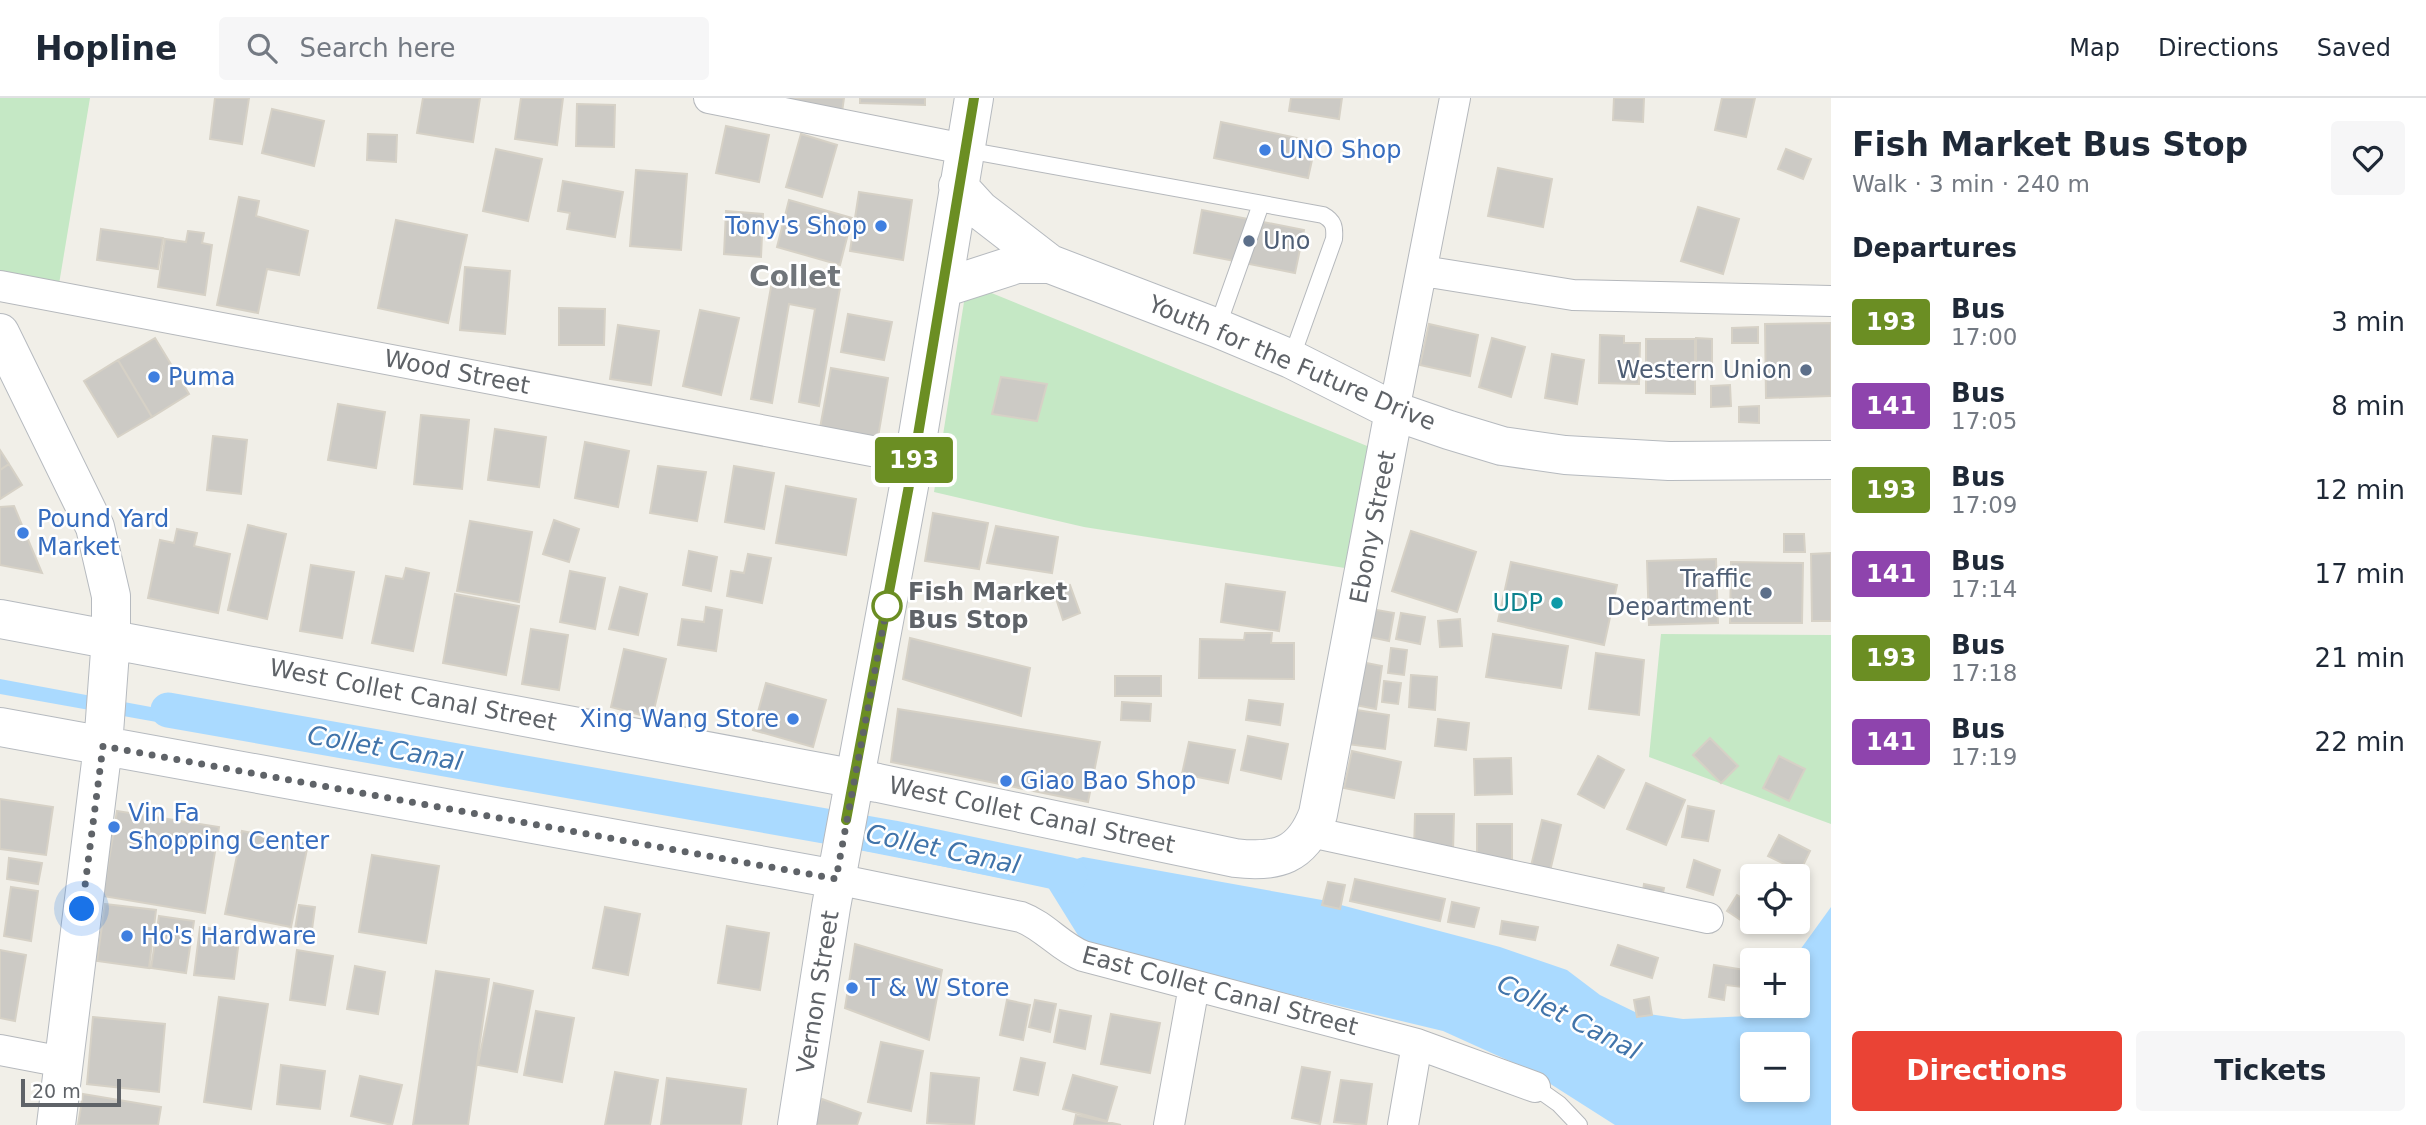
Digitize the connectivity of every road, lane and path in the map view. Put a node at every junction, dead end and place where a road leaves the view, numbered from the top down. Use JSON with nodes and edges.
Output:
{"nodes":[{"id":1,"x":709,"y":98,"type":"edge"},
{"id":2,"x":974,"y":98,"type":"edge"},
{"id":3,"x":1455,"y":98,"type":"edge"},
{"id":4,"x":964,"y":149,"type":"junction"},
{"id":5,"x":958,"y":186,"type":"junction"},
{"id":6,"x":1261,"y":204,"type":"junction"},
{"id":7,"x":1050,"y":264,"type":"junction"},
{"id":8,"x":1423,"y":271,"type":"junction"},
{"id":9,"x":0,"y":286,"type":"edge"},
{"id":10,"x":943,"y":288,"type":"junction"},
{"id":11,"x":1831,"y":301,"type":"edge"},
{"id":12,"x":1217,"y":328,"type":"junction"},
{"id":13,"x":0,"y":333,"type":"edge"},
{"id":14,"x":1291,"y":359,"type":"junction"},
{"id":15,"x":1395,"y":411,"type":"junction"},
{"id":16,"x":914,"y":459,"type":"junction"},
{"id":17,"x":1831,"y":460,"type":"edge"},
{"id":18,"x":0,"y":619,"type":"edge"},
{"id":19,"x":110,"y":653,"type":"junction"},
{"id":20,"x":0,"y":727,"type":"edge"},
{"id":21,"x":103,"y":737,"type":"junction"},
{"id":22,"x":856,"y":779,"type":"junction"},
{"id":23,"x":1311,"y":832,"type":"junction"},
{"id":24,"x":838,"y":869,"type":"junction"},
{"id":25,"x":1708,"y":918,"type":"dead end"},
{"id":26,"x":1194,"y":986,"type":"junction"},
{"id":27,"x":1417,"y":1044,"type":"junction"},
{"id":28,"x":0,"y":1049,"type":"edge"},
{"id":29,"x":63,"y":1062,"type":"junction"},
{"id":30,"x":1535,"y":1087,"type":"joint"},
{"id":31,"x":56,"y":1125,"type":"edge"},
{"id":32,"x":797,"y":1125,"type":"edge"},
{"id":33,"x":1169,"y":1125,"type":"edge"},
{"id":34,"x":1403,"y":1125,"type":"edge"},
{"id":35,"x":1579,"y":1125,"type":"edge"}],
"edges":[{"from":1,"to":4,"type":"street"},
{"from":2,"to":4,"type":"main road"},
{"from":3,"to":8,"type":"street","name":"Ebony Street"},
{"from":4,"to":5,"type":"main road"},
{"from":4,"to":6,"type":"lane"},
{"from":5,"to":7,"type":"main road","name":"Youth for the Future Drive"},
{"from":5,"to":10,"type":"main road"},
{"from":6,"to":12,"type":"lane"},
{"from":6,"to":14,"type":"lane"},
{"from":7,"to":10,"type":"main road","name":"Youth for the Future Drive"},
{"from":7,"to":12,"type":"main road","name":"Youth for the Future Drive"},
{"from":8,"to":11,"type":"street"},
{"from":8,"to":15,"type":"street","name":"Ebony Street"},
{"from":9,"to":16,"type":"street","name":"Wood Street"},
{"from":10,"to":16,"type":"main road"},
{"from":12,"to":14,"type":"main road","name":"Youth for the Future Drive"},
{"from":13,"to":19,"type":"main road"},
{"from":14,"to":15,"type":"main road","name":"Youth for the Future Drive"},
{"from":15,"to":17,"type":"main road","name":"Youth for the Future Drive"},
{"from":15,"to":23,"type":"main road","name":"Ebony Street"},
{"from":16,"to":22,"type":"main road"},
{"from":18,"to":19,"type":"main road","name":"West Collet Canal Street"},
{"from":19,"to":21,"type":"main road"},
{"from":19,"to":22,"type":"main road","name":"West Collet Canal Street"},
{"from":20,"to":21,"type":"main road","name":"East Collet Canal Street"},
{"from":21,"to":24,"type":"main road","name":"East Collet Canal Street"},
{"from":21,"to":29,"type":"main road"},
{"from":22,"to":23,"type":"main road","name":"West Collet Canal Street"},
{"from":22,"to":24,"type":"main road","name":"Vernon Street"},
{"from":23,"to":25,"type":"street"},
{"from":24,"to":26,"type":"street","name":"East Collet Canal Street"},
{"from":24,"to":32,"type":"main road","name":"Vernon Street"},
{"from":26,"to":27,"type":"street","name":"East Collet Canal Street"},
{"from":26,"to":33,"type":"street"},
{"from":27,"to":30,"type":"street","name":"East Collet Canal Street"},
{"from":27,"to":34,"type":"street"},
{"from":28,"to":29,"type":"street"},
{"from":29,"to":31,"type":"main road"},
{"from":30,"to":35,"type":"lane"}]}
